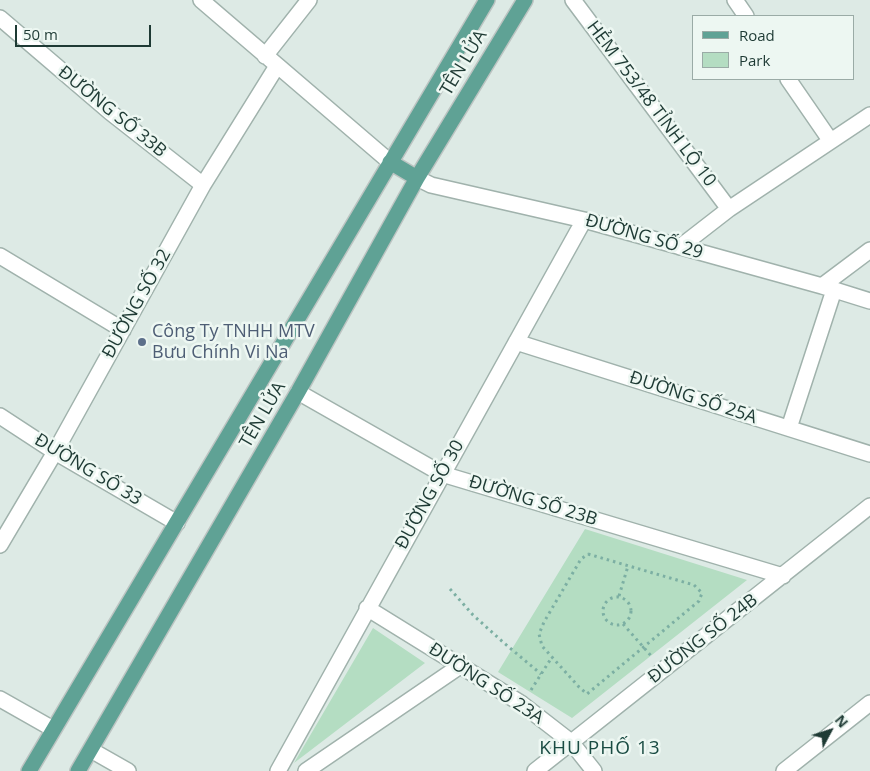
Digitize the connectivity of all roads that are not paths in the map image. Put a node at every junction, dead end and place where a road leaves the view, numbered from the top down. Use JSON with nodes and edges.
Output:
{"nodes":[{"id":1,"x":201,"y":0,"type":"edge"},
{"id":2,"x":309,"y":0,"type":"edge"},
{"id":3,"x":487,"y":0,"type":"edge"},
{"id":4,"x":525,"y":0,"type":"edge"},
{"id":5,"x":573,"y":0,"type":"edge"},
{"id":6,"x":735,"y":0,"type":"edge"},
{"id":7,"x":745,"y":15,"type":"edge"},
{"id":8,"x":0,"y":18,"type":"edge"},
{"id":9,"x":271,"y":61,"type":"junction"},
{"id":10,"x":789,"y":80,"type":"edge"},
{"id":11,"x":870,"y":115,"type":"edge"},
{"id":12,"x":830,"y":140,"type":"junction"},
{"id":13,"x":390,"y":162,"type":"junction"},
{"id":14,"x":417,"y":178,"type":"junction"},
{"id":15,"x":203,"y":185,"type":"junction"},
{"id":16,"x":729,"y":209,"type":"junction"},
{"id":17,"x":584,"y":220,"type":"junction"},
{"id":18,"x":680,"y":247,"type":"junction"},
{"id":19,"x":870,"y":250,"type":"edge"},
{"id":20,"x":0,"y":256,"type":"edge"},
{"id":21,"x":828,"y":288,"type":"junction"},
{"id":22,"x":870,"y":301,"type":"edge"},
{"id":23,"x":123,"y":330,"type":"junction"},
{"id":24,"x":516,"y":342,"type":"junction"},
{"id":25,"x":298,"y":392,"type":"junction"},
{"id":26,"x":0,"y":416,"type":"edge"},
{"id":27,"x":789,"y":428,"type":"junction"},
{"id":28,"x":55,"y":452,"type":"junction"},
{"id":29,"x":870,"y":454,"type":"edge"},
{"id":30,"x":442,"y":474,"type":"junction"},
{"id":31,"x":870,"y":506,"type":"edge"},
{"id":32,"x":177,"y":523,"type":"junction"},
{"id":33,"x":0,"y":545,"type":"edge"},
{"id":34,"x":783,"y":576,"type":"junction"},
{"id":35,"x":367,"y":608,"type":"junction"},
{"id":36,"x":460,"y":666,"type":"junction"},
{"id":37,"x":0,"y":699,"type":"edge"},
{"id":38,"x":870,"y":703,"type":"edge"},
{"id":39,"x":53,"y":729,"type":"junction"},
{"id":40,"x":571,"y":742,"type":"junction"},
{"id":41,"x":91,"y":750,"type":"junction"},
{"id":42,"x":29,"y":771,"type":"edge"},
{"id":43,"x":78,"y":771,"type":"edge"},
{"id":44,"x":128,"y":771,"type":"edge"},
{"id":45,"x":278,"y":771,"type":"edge"},
{"id":46,"x":306,"y":771,"type":"edge"},
{"id":47,"x":534,"y":771,"type":"edge"},
{"id":48,"x":594,"y":771,"type":"edge"},
{"id":49,"x":784,"y":771,"type":"edge"}],
"edges":[{"from":1,"to":9,"type":"street"},
{"from":2,"to":9,"type":"street","name":"ĐƯỜNG SỐ 32"},
{"from":3,"to":13,"type":"main road","name":"TÊN LỬA"},
{"from":4,"to":14,"type":"main road","name":"TÊN LỬA"},
{"from":5,"to":16,"type":"street","name":"HẺM 753/48 TỈNH LỘ 10"},
{"from":6,"to":7,"type":"street"},
{"from":8,"to":15,"type":"street","name":"ĐƯỜNG SỐ 33B"},
{"from":9,"to":13,"type":"street"},
{"from":9,"to":15,"type":"street","name":"ĐƯỜNG SỐ 32"},
{"from":10,"to":12,"type":"street"},
{"from":11,"to":12,"type":"street"},
{"from":12,"to":16,"type":"street"},
{"from":13,"to":14,"type":"main road"},
{"from":13,"to":32,"type":"main road","name":"TÊN LỬA"},
{"from":14,"to":17,"type":"street","name":"ĐƯỜNG SỐ 29"},
{"from":14,"to":25,"type":"main road","name":"TÊN LỬA"},
{"from":15,"to":23,"type":"street","name":"ĐƯỜNG SỐ 32"},
{"from":16,"to":18,"type":"street"},
{"from":17,"to":18,"type":"street","name":"ĐƯỜNG SỐ 29"},
{"from":17,"to":24,"type":"street","name":"ĐƯỜNG SỐ 30"},
{"from":18,"to":21,"type":"street","name":"ĐƯỜNG SỐ 29"},
{"from":19,"to":21,"type":"street"},
{"from":20,"to":23,"type":"street"},
{"from":21,"to":22,"type":"street","name":"ĐƯỜNG SỐ 29"},
{"from":21,"to":27,"type":"street"},
{"from":23,"to":28,"type":"street","name":"ĐƯỜNG SỐ 32"},
{"from":24,"to":27,"type":"street","name":"ĐƯỜNG SỐ 25A"},
{"from":24,"to":30,"type":"street","name":"ĐƯỜNG SỐ 30"},
{"from":25,"to":30,"type":"street","name":"ĐƯỜNG SỐ 23B"},
{"from":25,"to":41,"type":"main road","name":"TÊN LỬA"},
{"from":26,"to":28,"type":"street","name":"ĐƯỜNG SỐ 33"},
{"from":27,"to":29,"type":"street","name":"ĐƯỜNG SỐ 25A"},
{"from":28,"to":32,"type":"street","name":"ĐƯỜNG SỐ 33"},
{"from":28,"to":33,"type":"street","name":"ĐƯỜNG SỐ 32"},
{"from":30,"to":34,"type":"street","name":"ĐƯỜNG SỐ 23B"},
{"from":30,"to":35,"type":"street","name":"ĐƯỜNG SỐ 30"},
{"from":31,"to":34,"type":"street","name":"ĐƯỜNG SỐ 24B"},
{"from":32,"to":39,"type":"main road","name":"TÊN LỬA"},
{"from":34,"to":40,"type":"street","name":"ĐƯỜNG SỐ 24B"},
{"from":35,"to":36,"type":"street","name":"ĐƯỜNG SỐ 23A"},
{"from":35,"to":45,"type":"street","name":"ĐƯỜNG SỐ 30"},
{"from":36,"to":40,"type":"street","name":"ĐƯỜNG SỐ 23A"},
{"from":36,"to":46,"type":"street"},
{"from":37,"to":39,"type":"street"},
{"from":38,"to":49,"type":"street"},
{"from":39,"to":42,"type":"main road","name":"TÊN LỬA"},
{"from":40,"to":47,"type":"street","name":"ĐƯỜNG SỐ 24B"},
{"from":40,"to":48,"type":"street","name":"ĐƯỜNG SỐ 23A"},
{"from":41,"to":43,"type":"main road","name":"TÊN LỬA"},
{"from":41,"to":44,"type":"street"}]}
